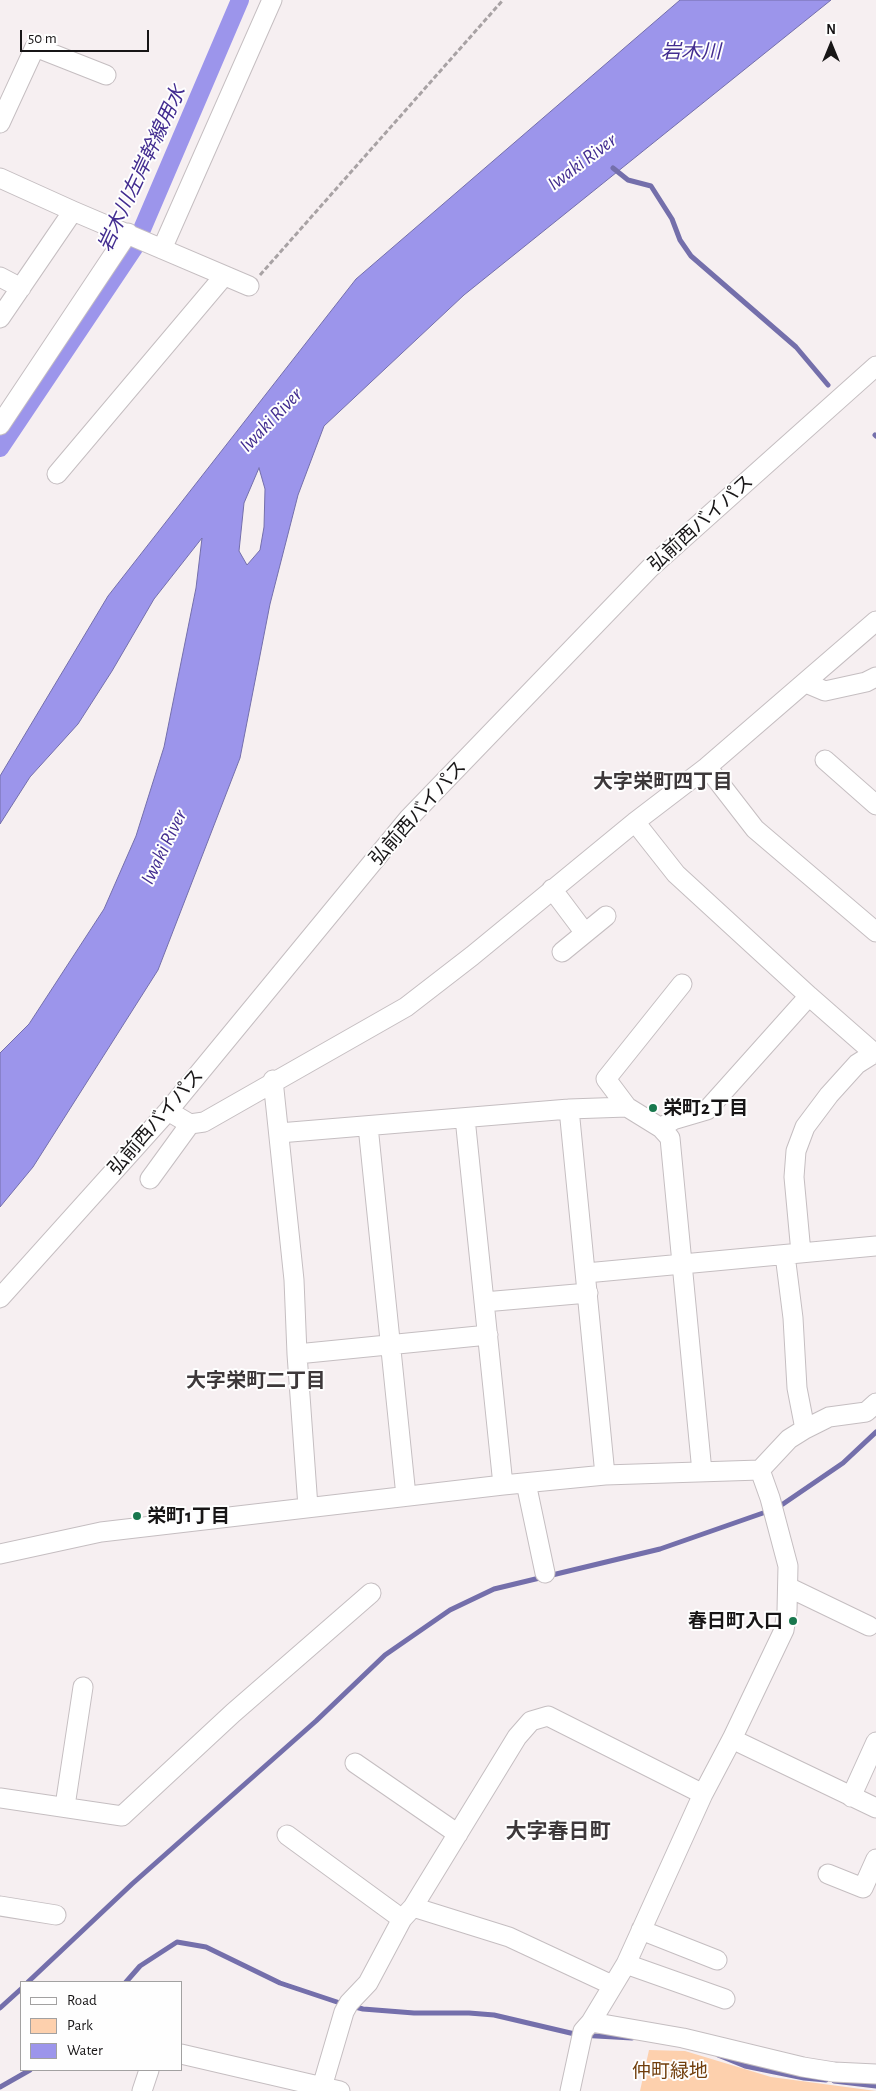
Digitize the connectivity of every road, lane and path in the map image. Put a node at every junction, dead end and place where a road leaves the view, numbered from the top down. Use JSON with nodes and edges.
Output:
{"nodes":[{"id":1,"x":272,"y":0,"type":"edge"},
{"id":2,"x":503,"y":0,"type":"edge"},
{"id":3,"x":106,"y":75,"type":"dead end"},
{"id":4,"x":0,"y":123,"type":"edge"},
{"id":5,"x":0,"y":178,"type":"edge"},
{"id":6,"x":73,"y":212,"type":"junction"},
{"id":7,"x":135,"y":236,"type":"junction"},
{"id":8,"x":162,"y":249,"type":"junction"},
{"id":9,"x":224,"y":276,"type":"junction"},
{"id":10,"x":0,"y":277,"type":"edge"},
{"id":11,"x":249,"y":286,"type":"joint"},
{"id":12,"x":21,"y":288,"type":"junction"},
{"id":13,"x":0,"y":318,"type":"edge"},
{"id":14,"x":876,"y":366,"type":"edge"},
{"id":15,"x":0,"y":425,"type":"edge"},
{"id":16,"x":57,"y":474,"type":"dead end"},
{"id":17,"x":876,"y":621,"type":"edge"},
{"id":18,"x":876,"y":677,"type":"edge"},
{"id":19,"x":806,"y":683,"type":"junction"},
{"id":20,"x":826,"y":760,"type":"dead end"},
{"id":21,"x":707,"y":767,"type":"junction"},
{"id":22,"x":876,"y":806,"type":"edge"},
{"id":23,"x":635,"y":822,"type":"junction"},
{"id":24,"x":552,"y":889,"type":"junction"},
{"id":25,"x":606,"y":916,"type":"dead end"},
{"id":26,"x":876,"y":932,"type":"edge"},
{"id":27,"x":585,"y":933,"type":"junction"},
{"id":28,"x":562,"y":952,"type":"dead end"},
{"id":29,"x":682,"y":984,"type":"dead end"},
{"id":30,"x":808,"y":996,"type":"junction"},
{"id":31,"x":875,"y":1052,"type":"edge"},
{"id":32,"x":274,"y":1080,"type":"junction"},
{"id":33,"x":627,"y":1107,"type":"junction"},
{"id":34,"x":569,"y":1109,"type":"junction"},
{"id":35,"x":168,"y":1110,"type":"junction"},
{"id":36,"x":465,"y":1118,"type":"junction"},
{"id":37,"x":190,"y":1124,"type":"junction"},
{"id":38,"x":368,"y":1126,"type":"junction"},
{"id":39,"x":661,"y":1128,"type":"junction"},
{"id":40,"x":279,"y":1133,"type":"junction"},
{"id":41,"x":150,"y":1179,"type":"dead end"},
{"id":42,"x":876,"y":1246,"type":"edge"},
{"id":43,"x":793,"y":1254,"type":"junction"},
{"id":44,"x":682,"y":1264,"type":"junction"},
{"id":45,"x":586,"y":1272,"type":"junction"},
{"id":46,"x":588,"y":1293,"type":"junction"},
{"id":47,"x":0,"y":1298,"type":"edge"},
{"id":48,"x":484,"y":1302,"type":"junction"},
{"id":49,"x":488,"y":1335,"type":"junction"},
{"id":50,"x":390,"y":1345,"type":"junction"},
{"id":51,"x":297,"y":1354,"type":"junction"},
{"id":52,"x":876,"y":1403,"type":"edge"},
{"id":53,"x":805,"y":1429,"type":"junction"},
{"id":54,"x":760,"y":1470,"type":"junction"},
{"id":55,"x":702,"y":1472,"type":"junction"},
{"id":56,"x":605,"y":1475,"type":"junction"},
{"id":57,"x":526,"y":1483,"type":"junction"},
{"id":58,"x":503,"y":1485,"type":"junction"},
{"id":59,"x":406,"y":1496,"type":"junction"},
{"id":60,"x":308,"y":1507,"type":"junction"},
{"id":61,"x":0,"y":1554,"type":"edge"},
{"id":62,"x":545,"y":1573,"type":"dead end"},
{"id":63,"x":788,"y":1587,"type":"junction"},
{"id":64,"x":371,"y":1593,"type":"dead end"},
{"id":65,"x":869,"y":1626,"type":"dead end"},
{"id":66,"x":83,"y":1687,"type":"dead end"},
{"id":67,"x":732,"y":1739,"type":"junction"},
{"id":68,"x":876,"y":1742,"type":"edge"},
{"id":69,"x":355,"y":1763,"type":"dead end"},
{"id":70,"x":703,"y":1794,"type":"junction"},
{"id":71,"x":851,"y":1797,"type":"junction"},
{"id":72,"x":0,"y":1798,"type":"edge"},
{"id":73,"x":65,"y":1806,"type":"junction"},
{"id":74,"x":876,"y":1808,"type":"edge"},
{"id":75,"x":458,"y":1834,"type":"junction"},
{"id":76,"x":287,"y":1836,"type":"dead end"},
{"id":77,"x":876,"y":1859,"type":"edge"},
{"id":78,"x":828,"y":1874,"type":"dead end"},
{"id":79,"x":0,"y":1906,"type":"edge"},
{"id":80,"x":408,"y":1913,"type":"junction"},
{"id":81,"x":56,"y":1915,"type":"dead end"},
{"id":82,"x":641,"y":1930,"type":"junction"},
{"id":83,"x":717,"y":1960,"type":"dead end"},
{"id":84,"x":626,"y":1964,"type":"junction"},
{"id":85,"x":612,"y":1985,"type":"junction"},
{"id":86,"x":726,"y":1998,"type":"dead end"},
{"id":87,"x":584,"y":2032,"type":"junction"},
{"id":88,"x":182,"y":2054,"type":"edge"},
{"id":89,"x":149,"y":2071,"type":"edge"},
{"id":90,"x":876,"y":2074,"type":"edge"},
{"id":91,"x":331,"y":2089,"type":"edge"},
{"id":92,"x":142,"y":2091,"type":"edge"},
{"id":93,"x":570,"y":2091,"type":"edge"}],
"edges":[{"from":1,"to":8,"type":"street"},
{"from":2,"to":11,"type":"path"},
{"from":3,"to":4,"type":"street"},
{"from":5,"to":6,"type":"street"},
{"from":6,"to":7,"type":"street"},
{"from":6,"to":12,"type":"street"},
{"from":7,"to":8,"type":"street"},
{"from":7,"to":15,"type":"street"},
{"from":8,"to":9,"type":"street"},
{"from":9,"to":11,"type":"street"},
{"from":9,"to":16,"type":"street"},
{"from":10,"to":12,"type":"street"},
{"from":12,"to":13,"type":"street"},
{"from":14,"to":35,"type":"street","name":"弘前西バイパス"},
{"from":17,"to":19,"type":"street"},
{"from":18,"to":19,"type":"street"},
{"from":19,"to":21,"type":"street"},
{"from":20,"to":22,"type":"street"},
{"from":21,"to":23,"type":"street"},
{"from":21,"to":26,"type":"street"},
{"from":23,"to":24,"type":"street"},
{"from":23,"to":30,"type":"street"},
{"from":24,"to":27,"type":"street"},
{"from":24,"to":32,"type":"street"},
{"from":25,"to":27,"type":"street"},
{"from":27,"to":28,"type":"street"},
{"from":29,"to":33,"type":"street"},
{"from":30,"to":31,"type":"street"},
{"from":30,"to":39,"type":"street"},
{"from":31,"to":43,"type":"street"},
{"from":32,"to":37,"type":"street"},
{"from":32,"to":40,"type":"street"},
{"from":33,"to":34,"type":"street"},
{"from":33,"to":39,"type":"street"},
{"from":34,"to":36,"type":"street"},
{"from":34,"to":45,"type":"street"},
{"from":35,"to":37,"type":"street"},
{"from":35,"to":47,"type":"street","name":"弘前西バイパス"},
{"from":36,"to":38,"type":"street"},
{"from":36,"to":48,"type":"street"},
{"from":37,"to":41,"type":"street"},
{"from":38,"to":40,"type":"street"},
{"from":38,"to":50,"type":"street"},
{"from":39,"to":44,"type":"street"},
{"from":40,"to":51,"type":"street"},
{"from":42,"to":43,"type":"street"},
{"from":43,"to":44,"type":"street"},
{"from":43,"to":53,"type":"street"},
{"from":44,"to":45,"type":"street"},
{"from":44,"to":55,"type":"street"},
{"from":45,"to":46,"type":"street"},
{"from":46,"to":48,"type":"street"},
{"from":46,"to":56,"type":"street"},
{"from":48,"to":49,"type":"street"},
{"from":49,"to":50,"type":"street"},
{"from":49,"to":58,"type":"street"},
{"from":50,"to":51,"type":"street"},
{"from":50,"to":59,"type":"street"},
{"from":51,"to":60,"type":"street"},
{"from":52,"to":53,"type":"street"},
{"from":53,"to":54,"type":"street"},
{"from":54,"to":55,"type":"street"},
{"from":54,"to":63,"type":"street"},
{"from":55,"to":56,"type":"street"},
{"from":56,"to":57,"type":"street"},
{"from":57,"to":58,"type":"street"},
{"from":57,"to":62,"type":"street"},
{"from":58,"to":59,"type":"street"},
{"from":59,"to":60,"type":"street"},
{"from":60,"to":61,"type":"street"},
{"from":63,"to":65,"type":"street"},
{"from":63,"to":67,"type":"street"},
{"from":64,"to":73,"type":"street"},
{"from":66,"to":73,"type":"street"},
{"from":67,"to":70,"type":"street"},
{"from":67,"to":71,"type":"street"},
{"from":68,"to":71,"type":"street"},
{"from":69,"to":75,"type":"street"},
{"from":70,"to":75,"type":"street"},
{"from":70,"to":82,"type":"street"},
{"from":71,"to":74,"type":"street"},
{"from":72,"to":73,"type":"street"},
{"from":75,"to":80,"type":"street"},
{"from":76,"to":80,"type":"street"},
{"from":77,"to":78,"type":"street"},
{"from":79,"to":81,"type":"street"},
{"from":80,"to":85,"type":"street"},
{"from":80,"to":91,"type":"street"},
{"from":82,"to":83,"type":"street"},
{"from":82,"to":84,"type":"street"},
{"from":84,"to":85,"type":"street"},
{"from":84,"to":86,"type":"street"},
{"from":85,"to":87,"type":"street"},
{"from":87,"to":90,"type":"street"},
{"from":87,"to":93,"type":"street"},
{"from":88,"to":91,"type":"street"},
{"from":89,"to":92,"type":"street"}]}
